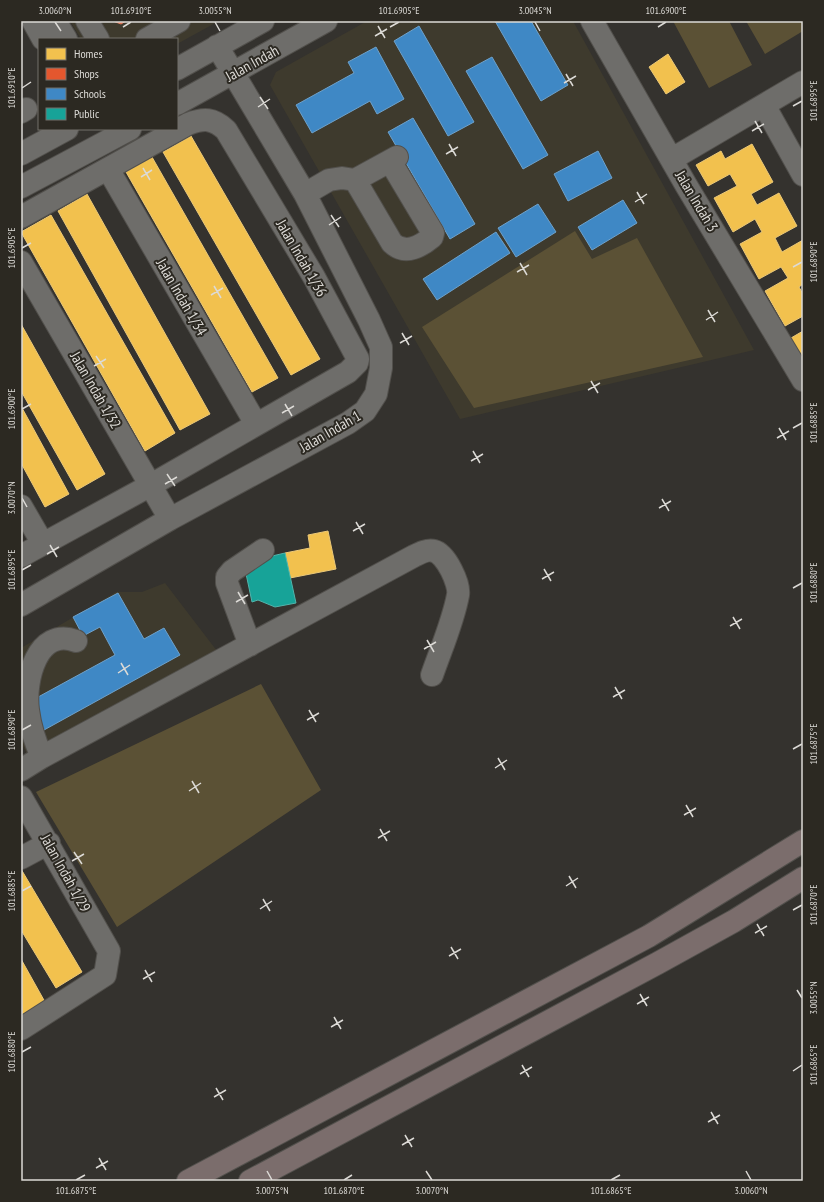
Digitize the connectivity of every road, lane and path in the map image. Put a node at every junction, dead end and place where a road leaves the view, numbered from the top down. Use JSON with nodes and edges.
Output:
{"nodes":[{"id":1,"x":33,"y":21,"type":"edge"},
{"id":2,"x":56,"y":21,"type":"edge"},
{"id":3,"x":179,"y":21,"type":"edge"},
{"id":4,"x":263,"y":21,"type":"edge"},
{"id":5,"x":326,"y":21,"type":"edge"},
{"id":6,"x":592,"y":21,"type":"edge"},
{"id":7,"x":42,"y":38,"type":"edge"},
{"id":8,"x":65,"y":38,"type":"edge"},
{"id":9,"x":149,"y":38,"type":"edge"},
{"id":10,"x":218,"y":46,"type":"junction"},
{"id":11,"x":178,"y":68,"type":"edge"},
{"id":12,"x":234,"y":74,"type":"junction"},
{"id":13,"x":803,"y":82,"type":"edge"},
{"id":14,"x":178,"y":103,"type":"edge"},
{"id":15,"x":764,"y":105,"type":"junction"},
{"id":16,"x":65,"y":130,"type":"edge"},
{"id":17,"x":177,"y":130,"type":"edge"},
{"id":18,"x":178,"y":130,"type":"edge"},
{"id":19,"x":112,"y":133,"type":"edge"},
{"id":20,"x":21,"y":154,"type":"edge"},
{"id":21,"x":672,"y":160,"type":"junction"},
{"id":22,"x":108,"y":169,"type":"junction"},
{"id":23,"x":803,"y":174,"type":"edge"},
{"id":24,"x":355,"y":180,"type":"junction"},
{"id":25,"x":21,"y":187,"type":"edge"},
{"id":26,"x":305,"y":194,"type":"junction"},
{"id":27,"x":21,"y":217,"type":"edge"},
{"id":28,"x":21,"y":262,"type":"edge"},
{"id":29,"x":803,"y":380,"type":"edge"},
{"id":30,"x":256,"y":424,"type":"junction"},
{"id":31,"x":150,"y":485,"type":"junction"},
{"id":32,"x":21,"y":506,"type":"edge"},
{"id":33,"x":170,"y":519,"type":"junction"},
{"id":34,"x":43,"y":544,"type":"junction"},
{"id":35,"x":263,"y":550,"type":"dead end"},
{"id":36,"x":21,"y":556,"type":"edge"},
{"id":37,"x":21,"y":605,"type":"edge"},
{"id":38,"x":76,"y":641,"type":"dead end"},
{"id":39,"x":250,"y":644,"type":"junction"},
{"id":40,"x":432,"y":675,"type":"dead end"},
{"id":41,"x":42,"y":757,"type":"junction"},
{"id":42,"x":21,"y":770,"type":"edge"},
{"id":43,"x":21,"y":797,"type":"edge"},
{"id":44,"x":803,"y":841,"type":"edge"},
{"id":45,"x":49,"y":843,"type":"junction"},
{"id":46,"x":21,"y":858,"type":"edge"},
{"id":47,"x":803,"y":878,"type":"edge"},
{"id":48,"x":21,"y":1029,"type":"edge"},
{"id":49,"x":188,"y":1181,"type":"edge"},
{"id":50,"x":250,"y":1181,"type":"edge"}],
"edges":[{"from":1,"to":7,"type":"street"},
{"from":2,"to":8,"type":"street"},
{"from":3,"to":9,"type":"street"},
{"from":4,"to":10,"type":"street","name":"Jalan Indah"},
{"from":5,"to":12,"type":"street","name":"Jalan Indah"},
{"from":6,"to":21,"type":"street","name":"Jalan Indah 3"},
{"from":10,"to":11,"type":"street","name":"Jalan Indah"},
{"from":10,"to":12,"type":"street","name":"Jalan Indah 1"},
{"from":12,"to":14,"type":"street","name":"Jalan Indah"},
{"from":12,"to":26,"type":"street","name":"Jalan Indah 1"},
{"from":13,"to":15,"type":"street"},
{"from":15,"to":21,"type":"street"},
{"from":15,"to":23,"type":"street"},
{"from":16,"to":20,"type":"street"},
{"from":17,"to":22,"type":"street","name":"Jalan Indah 1/36"},
{"from":18,"to":30,"type":"street","name":"Jalan Indah 1/36"},
{"from":19,"to":25,"type":"street"},
{"from":21,"to":29,"type":"street","name":"Jalan Indah 3"},
{"from":22,"to":27,"type":"street"},
{"from":22,"to":30,"type":"street","name":"Jalan Indah 1/34"},
{"from":24,"to":24,"type":"street"},
{"from":24,"to":26,"type":"street"},
{"from":26,"to":33,"type":"street","name":"Jalan Indah 1"},
{"from":28,"to":31,"type":"street","name":"Jalan Indah 1/32"},
{"from":30,"to":31,"type":"street","name":"Jalan Indah 1/36"},
{"from":31,"to":33,"type":"street","name":"Jalan Indah 1/32"},
{"from":31,"to":34,"type":"street","name":"Jalan Indah 1/36"},
{"from":32,"to":34,"type":"street"},
{"from":33,"to":37,"type":"street","name":"Jalan Indah 1"},
{"from":34,"to":36,"type":"street","name":"Jalan Indah 1/36"},
{"from":35,"to":39,"type":"street"},
{"from":38,"to":41,"type":"street"},
{"from":39,"to":40,"type":"street"},
{"from":39,"to":41,"type":"street"},
{"from":41,"to":42,"type":"street"},
{"from":43,"to":45,"type":"street","name":"Jalan Indah 1/29"},
{"from":44,"to":49,"type":"highway"},
{"from":45,"to":46,"type":"street"},
{"from":45,"to":48,"type":"street","name":"Jalan Indah 1/29"},
{"from":47,"to":50,"type":"highway"}]}
